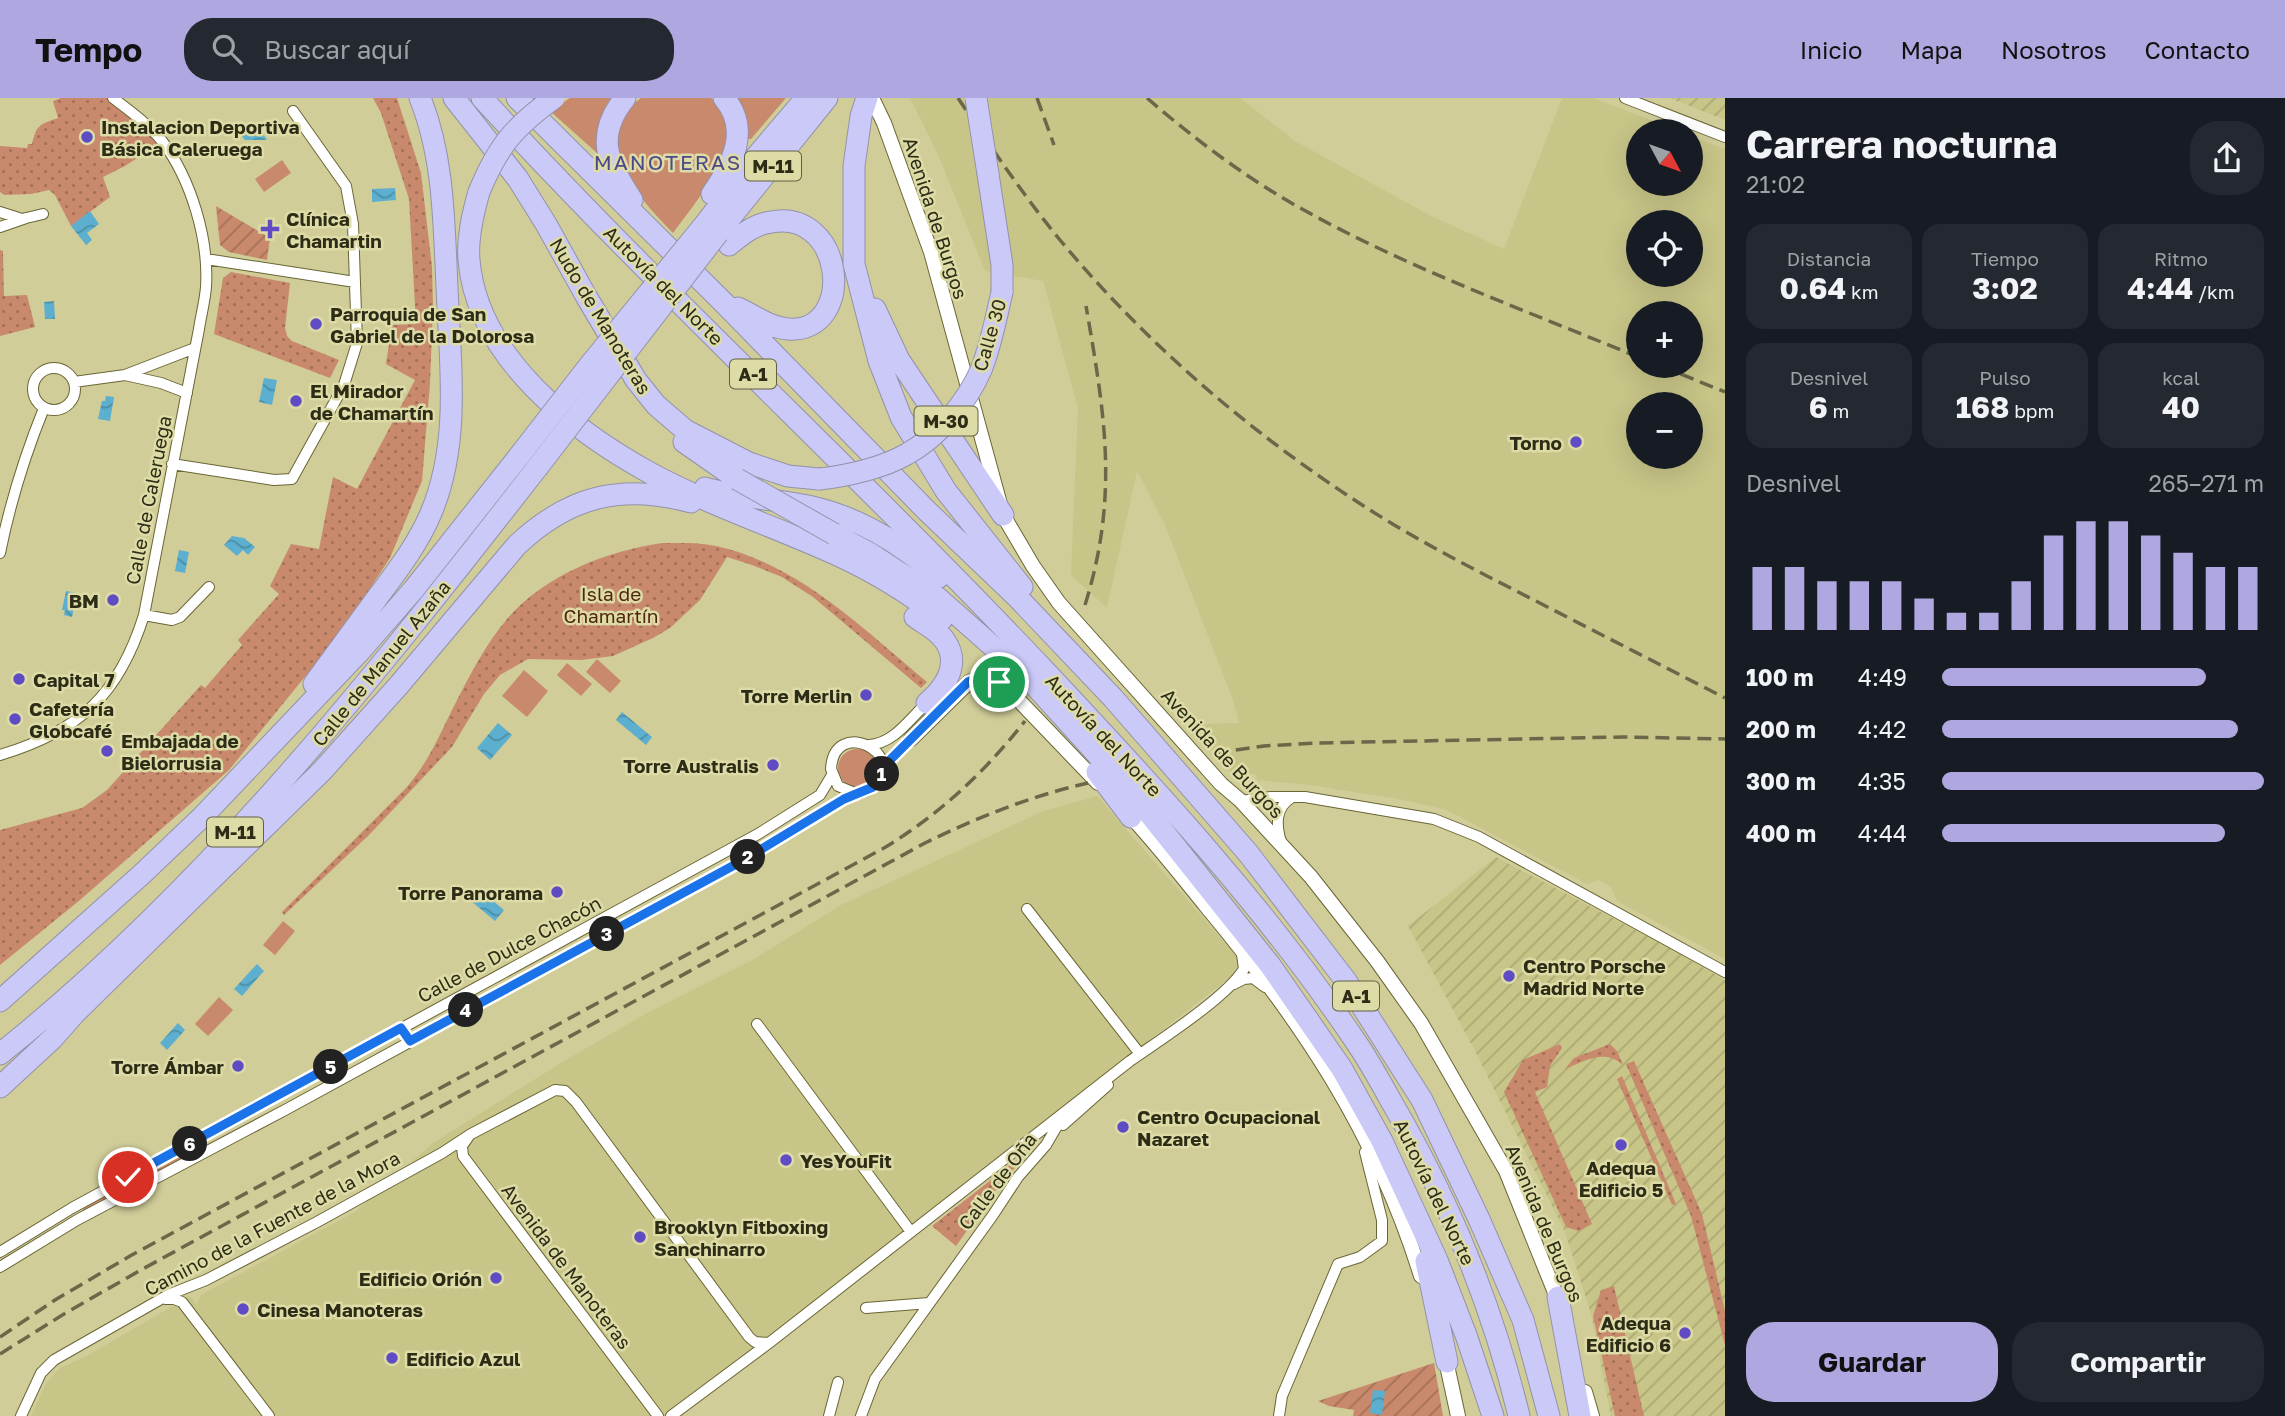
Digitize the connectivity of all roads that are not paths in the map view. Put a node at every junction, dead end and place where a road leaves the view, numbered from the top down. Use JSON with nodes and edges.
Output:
{"nodes":[{"id":1,"x":113,"y":98,"type":"edge"},
{"id":2,"x":420,"y":98,"type":"edge"},
{"id":3,"x":454,"y":98,"type":"edge"},
{"id":4,"x":482,"y":98,"type":"edge"},
{"id":5,"x":517,"y":98,"type":"edge"},
{"id":6,"x":554,"y":98,"type":"edge"},
{"id":7,"x":625,"y":98,"type":"edge"},
{"id":8,"x":724,"y":98,"type":"edge"},
{"id":9,"x":806,"y":98,"type":"edge"},
{"id":10,"x":827,"y":98,"type":"edge"},
{"id":11,"x":976,"y":98,"type":"edge"},
{"id":12,"x":1625,"y":98,"type":"edge"},
{"id":13,"x":867,"y":104,"type":"edge"},
{"id":14,"x":293,"y":111,"type":"dead end"},
{"id":15,"x":1725,"y":137,"type":"edge"},
{"id":16,"x":0,"y":212,"type":"edge"},
{"id":17,"x":43,"y":214,"type":"dead end"},
{"id":18,"x":28,"y":217,"type":"junction"},
{"id":19,"x":0,"y":227,"type":"edge"},
{"id":20,"x":712,"y":229,"type":"junction"},
{"id":21,"x":855,"y":229,"type":"junction"},
{"id":22,"x":662,"y":242,"type":"junction"},
{"id":23,"x":206,"y":259,"type":"junction"},
{"id":24,"x":355,"y":282,"type":"junction"},
{"id":25,"x":723,"y":302,"type":"junction"},
{"id":26,"x":195,"y":348,"type":"junction"},
{"id":27,"x":125,"y":375,"type":"junction"},
{"id":28,"x":74,"y":382,"type":"junction"},
{"id":29,"x":187,"y":393,"type":"junction"},
{"id":30,"x":656,"y":405,"type":"junction"},
{"id":31,"x":44,"y":408,"type":"junction"},
{"id":32,"x":592,"y":436,"type":"junction"},
{"id":33,"x":528,"y":462,"type":"junction"},
{"id":34,"x":172,"y":464,"type":"junction"},
{"id":35,"x":819,"y":479,"type":"joint"},
{"id":36,"x":634,"y":493,"type":"junction"},
{"id":37,"x":1003,"y":515,"type":"junction"},
{"id":38,"x":776,"y":530,"type":"junction"},
{"id":39,"x":0,"y":553,"type":"edge"},
{"id":40,"x":209,"y":587,"type":"dead end"},
{"id":41,"x":144,"y":615,"type":"junction"},
{"id":42,"x":1059,"y":640,"type":"junction"},
{"id":43,"x":1025,"y":650,"type":"junction"},
{"id":44,"x":927,"y":703,"type":"joint"},
{"id":45,"x":350,"y":738,"type":"junction"},
{"id":46,"x":911,"y":739,"type":"joint"},
{"id":47,"x":1074,"y":743,"type":"junction"},
{"id":48,"x":869,"y":745,"type":"junction"},
{"id":49,"x":0,"y":755,"type":"edge"},
{"id":50,"x":251,"y":765,"type":"junction"},
{"id":51,"x":883,"y":770,"type":"junction"},
{"id":52,"x":832,"y":775,"type":"junction"},
{"id":53,"x":855,"y":793,"type":"junction"},
{"id":54,"x":1291,"y":798,"type":"junction"},
{"id":55,"x":1241,"y":802,"type":"junction"},
{"id":56,"x":1131,"y":817,"type":"junction"},
{"id":57,"x":1282,"y":844,"type":"junction"},
{"id":58,"x":731,"y":849,"type":"junction"},
{"id":59,"x":740,"y":862,"type":"junction"},
{"id":60,"x":1189,"y":864,"type":"junction"},
{"id":61,"x":202,"y":867,"type":"junction"},
{"id":62,"x":622,"y":908,"type":"junction"},
{"id":63,"x":1027,"y":909,"type":"dead end"},
{"id":64,"x":629,"y":921,"type":"junction"},
{"id":65,"x":63,"y":945,"type":"junction"},
{"id":66,"x":1239,"y":945,"type":"junction"},
{"id":67,"x":513,"y":967,"type":"junction"},
{"id":68,"x":1725,"y":972,"type":"edge"},
{"id":69,"x":521,"y":980,"type":"junction"},
{"id":70,"x":0,"y":981,"type":"edge"},
{"id":71,"x":1228,"y":987,"type":"junction"},
{"id":72,"x":74,"y":992,"type":"junction"},
{"id":73,"x":0,"y":1001,"type":"edge"},
{"id":74,"x":1285,"y":1005,"type":"junction"},
{"id":75,"x":757,"y":1024,"type":"dead end"},
{"id":76,"x":401,"y":1028,"type":"junction"},
{"id":77,"x":410,"y":1041,"type":"junction"},
{"id":78,"x":0,"y":1054,"type":"edge"},
{"id":79,"x":1140,"y":1054,"type":"junction"},
{"id":80,"x":0,"y":1076,"type":"edge"},
{"id":81,"x":304,"y":1082,"type":"junction"},
{"id":82,"x":1098,"y":1086,"type":"junction"},
{"id":83,"x":0,"y":1087,"type":"edge"},
{"id":84,"x":312,"y":1096,"type":"junction"},
{"id":85,"x":1055,"y":1131,"type":"junction"},
{"id":86,"x":471,"y":1134,"type":"junction"},
{"id":87,"x":1376,"y":1144,"type":"junction"},
{"id":88,"x":1022,"y":1145,"type":"junction"},
{"id":89,"x":911,"y":1233,"type":"junction"},
{"id":90,"x":0,"y":1252,"type":"edge"},
{"id":91,"x":1437,"y":1260,"type":"junction"},
{"id":92,"x":0,"y":1266,"type":"edge"},
{"id":93,"x":1558,"y":1297,"type":"junction"},
{"id":94,"x":156,"y":1302,"type":"junction"},
{"id":95,"x":929,"y":1303,"type":"junction"},
{"id":96,"x":866,"y":1308,"type":"dead end"},
{"id":97,"x":749,"y":1337,"type":"junction"},
{"id":98,"x":769,"y":1343,"type":"junction"},
{"id":99,"x":749,"y":1358,"type":"junction"},
{"id":100,"x":1447,"y":1362,"type":"joint"},
{"id":101,"x":838,"y":1382,"type":"dead end"},
{"id":102,"x":21,"y":1416,"type":"edge"},
{"id":103,"x":269,"y":1416,"type":"edge"},
{"id":104,"x":658,"y":1416,"type":"edge"},
{"id":105,"x":671,"y":1416,"type":"edge"},
{"id":106,"x":829,"y":1416,"type":"edge"},
{"id":107,"x":861,"y":1416,"type":"edge"},
{"id":108,"x":1279,"y":1416,"type":"edge"},
{"id":109,"x":1458,"y":1416,"type":"edge"},
{"id":110,"x":1479,"y":1416,"type":"edge"},
{"id":111,"x":1493,"y":1416,"type":"edge"},
{"id":112,"x":1519,"y":1416,"type":"edge"},
{"id":113,"x":1549,"y":1416,"type":"edge"},
{"id":114,"x":1580,"y":1416,"type":"edge"},
{"id":115,"x":1592,"y":1416,"type":"edge"}],
"edges":[{"from":1,"to":23,"type":"street","name":"Calle de Caleruega"},
{"from":2,"to":50,"type":"highway"},
{"from":3,"to":30,"type":"highway","name":"Nudo de Manoteras","number":"M-30"},
{"from":4,"to":43,"type":"highway","name":"Autovía del Norte","number":"A-1"},
{"from":5,"to":22,"type":"highway","name":"Autovía del Norte","number":"A-1"},
{"from":6,"to":32,"type":"highway","bridge":true},
{"from":7,"to":22,"type":"highway"},
{"from":8,"to":20,"type":"highway"},
{"from":9,"to":20,"type":"highway","number":"M-11"},
{"from":10,"to":20,"type":"highway","number":"M-11"},
{"from":11,"to":35,"type":"highway","name":"Calle 30","number":"M-30","bridge":true},
{"from":12,"to":15,"type":"street"},
{"from":13,"to":21,"type":"highway"},
{"from":13,"to":37,"type":"street","name":"Avenida de Burgos"},
{"from":14,"to":24,"type":"street"},
{"from":16,"to":18,"type":"street"},
{"from":17,"to":18,"type":"street"},
{"from":18,"to":19,"type":"street"},
{"from":20,"to":25,"type":"highway"},
{"from":20,"to":33,"type":"highway","name":"Calle de Manuel Azaña","number":"M-11","bridge":true},
{"from":20,"to":33,"type":"highway","bridge":true},
{"from":21,"to":37,"type":"highway"},
{"from":21,"to":42,"type":"highway"},
{"from":22,"to":25,"type":"highway","name":"Autovía del Norte","number":"A-1"},
{"from":23,"to":24,"type":"street"},
{"from":23,"to":26,"type":"street","name":"Calle de Caleruega"},
{"from":24,"to":34,"type":"street"},
{"from":25,"to":42,"type":"highway","name":"Autovía del Norte","number":"A-1"},
{"from":26,"to":27,"type":"street","name":"Calle de Caleruega"},
{"from":26,"to":29,"type":"street","name":"Calle de Caleruega"},
{"from":27,"to":28,"type":"street","name":"Calle de Caleruega"},
{"from":27,"to":29,"type":"street","name":"Calle de Caleruega"},
{"from":28,"to":31,"type":"street"},
{"from":28,"to":31,"type":"street"},
{"from":29,"to":34,"type":"street","name":"Calle de Caleruega"},
{"from":30,"to":35,"type":"highway","name":"Nudo de Manoteras","number":"M-30"},
{"from":30,"to":60,"type":"highway","bridge":true},
{"from":31,"to":39,"type":"street"},
{"from":32,"to":38,"type":"highway"},
{"from":32,"to":43,"type":"highway"},
{"from":33,"to":50,"type":"highway","name":"Calle de Manuel Azaña","number":"M-11"},
{"from":33,"to":61,"type":"highway","name":"Calle de Manuel Azaña","number":"M-11"},
{"from":34,"to":41,"type":"street","name":"Calle de Caleruega"},
{"from":36,"to":38,"type":"highway"},
{"from":36,"to":44,"type":"highway"},
{"from":36,"to":45,"type":"highway"},
{"from":37,"to":55,"type":"street","name":"Avenida de Burgos"},
{"from":38,"to":47,"type":"highway"},
{"from":40,"to":41,"type":"street","name":"Calle de Caleruega"},
{"from":41,"to":49,"type":"street","name":"Calle de Caleruega"},
{"from":42,"to":113,"type":"highway","name":"Autovía del Norte","number":"A-1"},
{"from":43,"to":112,"type":"highway","name":"Autovía del Norte","number":"A-1"},
{"from":44,"to":48,"type":"street"},
{"from":45,"to":61,"type":"highway"},
{"from":45,"to":83,"type":"highway"},
{"from":46,"to":51,"type":"street"},
{"from":46,"to":56,"type":"street"},
{"from":47,"to":56,"type":"highway"},
{"from":47,"to":60,"type":"highway"},
{"from":48,"to":51,"type":"street"},
{"from":48,"to":52,"type":"street"},
{"from":50,"to":65,"type":"highway","name":"Calle de Manuel Azaña","number":"M-11"},
{"from":51,"to":53,"type":"street"},
{"from":52,"to":53,"type":"street"},
{"from":52,"to":58,"type":"street","name":"Calle de Dulce Chacón"},
{"from":53,"to":59,"type":"street","name":"Calle de Dulce Chacón"},
{"from":54,"to":55,"type":"street"},
{"from":54,"to":57,"type":"street"},
{"from":54,"to":68,"type":"street"},
{"from":55,"to":57,"type":"street","name":"Avenida de Burgos"},
{"from":56,"to":66,"type":"street"},
{"from":57,"to":93,"type":"street","name":"Avenida de Burgos"},
{"from":58,"to":59,"type":"street"},
{"from":58,"to":62,"type":"street","name":"Calle de Dulce Chacón"},
{"from":59,"to":64,"type":"street","name":"Calle de Dulce Chacón"},
{"from":60,"to":87,"type":"highway"},
{"from":61,"to":72,"type":"highway","name":"Calle de Manuel Azaña","number":"M-11"},
{"from":62,"to":64,"type":"street","name":"Calle de Dulce Chacón"},
{"from":62,"to":67,"type":"street","name":"Calle de Dulce Chacón"},
{"from":63,"to":79,"type":"street"},
{"from":64,"to":69,"type":"street","name":"Calle de Dulce Chacón"},
{"from":65,"to":70,"type":"highway"},
{"from":65,"to":73,"type":"highway","name":"Calle de Manuel Azaña","number":"M-11"},
{"from":66,"to":71,"type":"street"},
{"from":66,"to":74,"type":"street"},
{"from":67,"to":69,"type":"street"},
{"from":67,"to":76,"type":"street","name":"Calle de Dulce Chacón"},
{"from":69,"to":77,"type":"street","name":"Calle de Dulce Chacón"},
{"from":71,"to":74,"type":"street"},
{"from":71,"to":79,"type":"street"},
{"from":72,"to":78,"type":"highway","name":"Calle de Manuel Azaña","number":"M-11"},
{"from":72,"to":80,"type":"highway"},
{"from":74,"to":87,"type":"street"},
{"from":75,"to":89,"type":"street"},
{"from":76,"to":77,"type":"street"},
{"from":76,"to":81,"type":"street","name":"Calle de Dulce Chacón"},
{"from":77,"to":84,"type":"street","name":"Calle de Dulce Chacón"},
{"from":79,"to":82,"type":"street"},
{"from":79,"to":85,"type":"street"},
{"from":81,"to":84,"type":"street"},
{"from":81,"to":90,"type":"street","name":"Calle de Dulce Chacón"},
{"from":82,"to":85,"type":"street","name":"Calle de Oña"},
{"from":82,"to":88,"type":"street"},
{"from":84,"to":92,"type":"street","name":"Calle de Dulce Chacón"},
{"from":85,"to":88,"type":"street"},
{"from":85,"to":95,"type":"street","name":"Calle de Oña"},
{"from":86,"to":94,"type":"street","name":"Camino de la Fuente de la Mora"},
{"from":86,"to":97,"type":"street","name":"Camino de la Fuente de la Mora"},
{"from":86,"to":104,"type":"street","name":"Avenida de Manoteras"},
{"from":87,"to":91,"type":"highway"},
{"from":87,"to":100,"type":"highway"},
{"from":87,"to":108,"type":"street"},
{"from":88,"to":89,"type":"street"},
{"from":89,"to":98,"type":"street"},
{"from":91,"to":110,"type":"highway"},
{"from":91,"to":111,"type":"highway"},
{"from":93,"to":114,"type":"highway"},
{"from":93,"to":115,"type":"street","name":"Avenida de Burgos"},
{"from":94,"to":102,"type":"street","name":"Camino de la Fuente de la Mora"},
{"from":94,"to":103,"type":"street"},
{"from":95,"to":96,"type":"street"},
{"from":95,"to":107,"type":"street","name":"Calle de Oña"},
{"from":97,"to":98,"type":"street"},
{"from":97,"to":99,"type":"street"},
{"from":98,"to":99,"type":"street"},
{"from":99,"to":105,"type":"street"},
{"from":100,"to":109,"type":"street"},
{"from":101,"to":106,"type":"street"}]}
